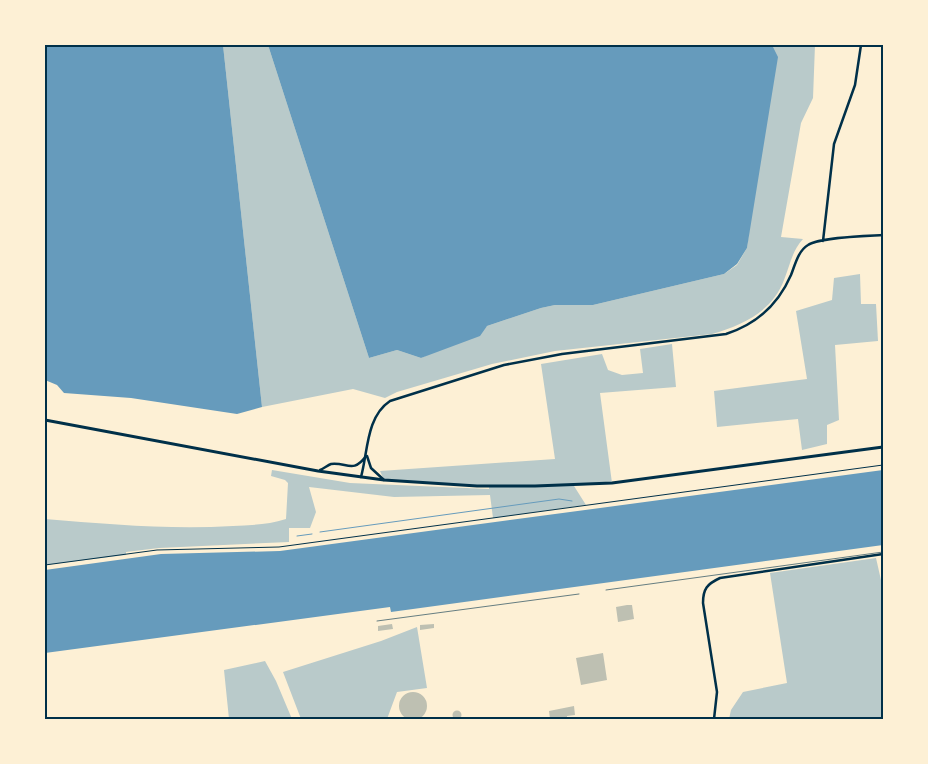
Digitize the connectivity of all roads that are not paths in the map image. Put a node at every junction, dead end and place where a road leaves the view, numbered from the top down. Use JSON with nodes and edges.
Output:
{"nodes":[{"id":1,"x":861,"y":45,"type":"edge"},
{"id":2,"x":883,"y":234,"type":"edge"},
{"id":3,"x":823,"y":241,"type":"junction"},
{"id":4,"x":45,"y":420,"type":"edge"},
{"id":5,"x":883,"y":447,"type":"edge"},
{"id":6,"x":367,"y":454,"type":"junction"},
{"id":7,"x":318,"y":471,"type":"junction"},
{"id":8,"x":361,"y":477,"type":"junction"},
{"id":9,"x":384,"y":480,"type":"junction"},
{"id":10,"x":883,"y":554,"type":"edge"},
{"id":11,"x":714,"y":719,"type":"edge"}],
"edges":[{"from":1,"to":3,"type":"street"},
{"from":2,"to":3,"type":"street"},
{"from":3,"to":6,"type":"street"},
{"from":4,"to":7,"type":"main road"},
{"from":5,"to":9,"type":"main road"},
{"from":6,"to":7,"type":"street"},
{"from":6,"to":8,"type":"street"},
{"from":6,"to":9,"type":"street"},
{"from":7,"to":8,"type":"main road"},
{"from":8,"to":9,"type":"main road"},
{"from":10,"to":11,"type":"street"}]}
